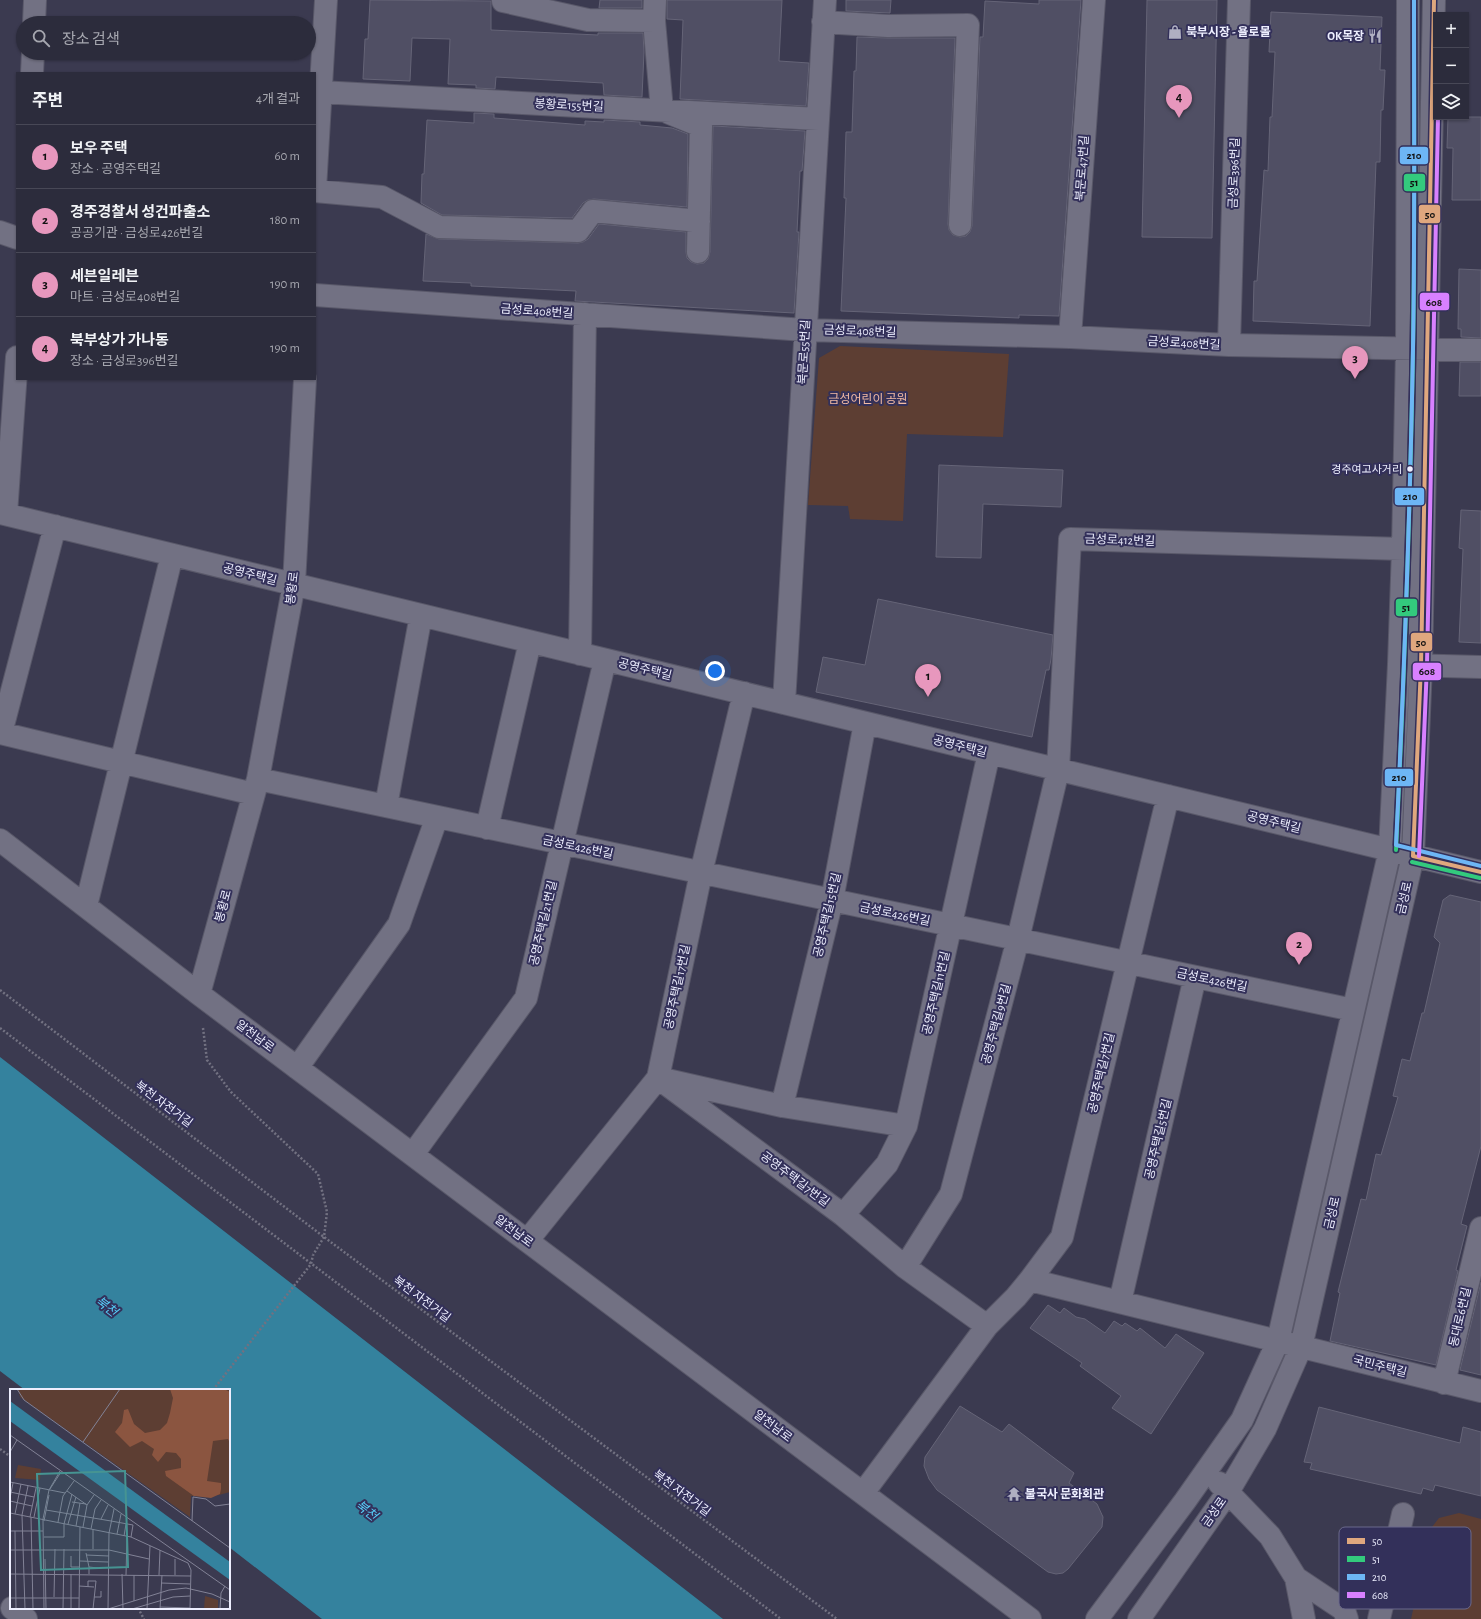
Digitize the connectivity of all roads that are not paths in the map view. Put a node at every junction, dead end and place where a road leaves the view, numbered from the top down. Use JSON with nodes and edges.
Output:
{"nodes":[{"id":1,"x":35,"y":0,"type":"edge"},
{"id":2,"x":326,"y":0,"type":"edge"},
{"id":3,"x":503,"y":0,"type":"edge"},
{"id":4,"x":825,"y":0,"type":"edge"},
{"id":5,"x":1094,"y":0,"type":"edge"},
{"id":6,"x":1239,"y":0,"type":"edge"},
{"id":7,"x":1408,"y":0,"type":"edge"},
{"id":8,"x":1434,"y":0,"type":"edge"},
{"id":9,"x":654,"y":10,"type":"edge"},
{"id":10,"x":34,"y":16,"type":"edge"},
{"id":11,"x":823,"y":22,"type":"junction"},
{"id":12,"x":33,"y":60,"type":"edge"},
{"id":13,"x":32,"y":72,"type":"edge"},
{"id":14,"x":320,"y":92,"type":"junction"},
{"id":15,"x":662,"y":110,"type":"junction"},
{"id":16,"x":818,"y":119,"type":"junction"},
{"id":17,"x":316,"y":170,"type":"edge"},
{"id":18,"x":316,"y":190,"type":"edge"},
{"id":19,"x":699,"y":221,"type":"junction"},
{"id":20,"x":960,"y":225,"type":"dead end"},
{"id":21,"x":0,"y":232,"type":"edge"},
{"id":22,"x":16,"y":238,"type":"edge"},
{"id":23,"x":698,"y":252,"type":"dead end"},
{"id":24,"x":316,"y":294,"type":"edge"},
{"id":25,"x":585,"y":314,"type":"junction"},
{"id":26,"x":806,"y":330,"type":"junction"},
{"id":27,"x":1070,"y":337,"type":"junction"},
{"id":28,"x":1229,"y":345,"type":"junction"},
{"id":29,"x":1417,"y":349,"type":"junction"},
{"id":30,"x":1481,"y":350,"type":"edge"},
{"id":31,"x":16,"y":367,"type":"edge"},
{"id":32,"x":305,"y":380,"type":"edge"},
{"id":33,"x":3,"y":514,"type":"edge"},
{"id":34,"x":55,"y":526,"type":"junction"},
{"id":35,"x":1403,"y":549,"type":"junction"},
{"id":36,"x":172,"y":555,"type":"junction"},
{"id":37,"x":294,"y":584,"type":"junction"},
{"id":38,"x":422,"y":615,"type":"junction"},
{"id":39,"x":530,"y":642,"type":"junction"},
{"id":40,"x":580,"y":654,"type":"junction"},
{"id":41,"x":605,"y":660,"type":"junction"},
{"id":42,"x":1399,"y":664,"type":"junction"},
{"id":43,"x":1421,"y":665,"type":"junction"},
{"id":44,"x":1481,"y":667,"type":"edge"},
{"id":45,"x":744,"y":693,"type":"junction"},
{"id":46,"x":784,"y":704,"type":"junction"},
{"id":47,"x":865,"y":723,"type":"junction"},
{"id":48,"x":0,"y":733,"type":"edge"},
{"id":49,"x":989,"y":753,"type":"junction"},
{"id":50,"x":121,"y":763,"type":"junction"},
{"id":51,"x":1058,"y":770,"type":"junction"},
{"id":52,"x":256,"y":787,"type":"junction"},
{"id":53,"x":1168,"y":796,"type":"junction"},
{"id":54,"x":386,"y":806,"type":"junction"},
{"id":55,"x":437,"y":817,"type":"junction"},
{"id":56,"x":487,"y":828,"type":"junction"},
{"id":57,"x":0,"y":840,"type":"edge"},
{"id":58,"x":561,"y":843,"type":"junction"},
{"id":59,"x":1390,"y":850,"type":"junction"},
{"id":60,"x":1413,"y":856,"type":"junction"},
{"id":61,"x":701,"y":872,"type":"junction"},
{"id":62,"x":1481,"y":872,"type":"edge"},
{"id":63,"x":832,"y":900,"type":"junction"},
{"id":64,"x":86,"y":906,"type":"junction"},
{"id":65,"x":952,"y":926,"type":"junction"},
{"id":66,"x":1018,"y":940,"type":"junction"},
{"id":67,"x":1127,"y":962,"type":"junction"},
{"id":68,"x":1195,"y":977,"type":"junction"},
{"id":69,"x":199,"y":994,"type":"junction"},
{"id":70,"x":1353,"y":1010,"type":"junction"},
{"id":71,"x":297,"y":1068,"type":"junction"},
{"id":72,"x":658,"y":1078,"type":"junction"},
{"id":73,"x":782,"y":1106,"type":"junction"},
{"id":74,"x":906,"y":1126,"type":"junction"},
{"id":75,"x":413,"y":1154,"type":"junction"},
{"id":76,"x":843,"y":1215,"type":"junction"},
{"id":77,"x":1481,"y":1228,"type":"edge"},
{"id":78,"x":527,"y":1241,"type":"junction"},
{"id":79,"x":905,"y":1267,"type":"junction"},
{"id":80,"x":1030,"y":1280,"type":"junction"},
{"id":81,"x":1120,"y":1302,"type":"junction"},
{"id":82,"x":987,"y":1326,"type":"junction"},
{"id":83,"x":1278,"y":1341,"type":"junction"},
{"id":84,"x":1301,"y":1347,"type":"junction"},
{"id":85,"x":1444,"y":1383,"type":"junction"},
{"id":86,"x":1481,"y":1391,"type":"edge"},
{"id":87,"x":1207,"y":1471,"type":"junction"},
{"id":88,"x":1228,"y":1492,"type":"junction"},
{"id":89,"x":863,"y":1493,"type":"junction"},
{"id":90,"x":1403,"y":1514,"type":"dead end"},
{"id":91,"x":1400,"y":1527,"type":"edge"},
{"id":92,"x":1296,"y":1578,"type":"junction"},
{"id":93,"x":0,"y":1599,"type":"edge"},
{"id":94,"x":10,"y":1607,"type":"edge"},
{"id":95,"x":1339,"y":1607,"type":"edge"},
{"id":96,"x":12,"y":1609,"type":"edge"},
{"id":97,"x":1342,"y":1609,"type":"edge"},
{"id":98,"x":1381,"y":1609,"type":"edge"},
{"id":99,"x":26,"y":1619,"type":"edge"},
{"id":100,"x":1030,"y":1619,"type":"edge"},
{"id":101,"x":1097,"y":1619,"type":"edge"},
{"id":102,"x":1139,"y":1619,"type":"edge"},
{"id":103,"x":1304,"y":1619,"type":"edge"},
{"id":104,"x":1347,"y":1619,"type":"edge"},
{"id":105,"x":1379,"y":1619,"type":"edge"}],
"edges":[{"from":1,"to":10,"type":"street"},
{"from":2,"to":14,"type":"street"},
{"from":3,"to":9,"type":"street"},
{"from":4,"to":11,"type":"street","name":"북문로55번길"},
{"from":5,"to":27,"type":"street","name":"북문로47번길"},
{"from":6,"to":28,"type":"street","name":"금성로396번길"},
{"from":7,"to":29,"type":"street","name":"금성로"},
{"from":8,"to":29,"type":"street","name":"금성로"},
{"from":9,"to":15,"type":"street"},
{"from":11,"to":16,"type":"street","name":"북문로55번길"},
{"from":11,"to":20,"type":"street"},
{"from":12,"to":13,"type":"street"},
{"from":14,"to":15,"type":"street","name":"봉황로155번길"},
{"from":14,"to":17,"type":"street"},
{"from":15,"to":16,"type":"street","name":"봉황로155번길"},
{"from":15,"to":19,"type":"street"},
{"from":16,"to":26,"type":"street","name":"북문로55번길"},
{"from":18,"to":19,"type":"street"},
{"from":19,"to":23,"type":"street"},
{"from":21,"to":22,"type":"street"},
{"from":24,"to":25,"type":"street","name":"금성로408번길"},
{"from":25,"to":26,"type":"street","name":"금성로408번길"},
{"from":25,"to":40,"type":"street"},
{"from":26,"to":27,"type":"street","name":"금성로408번길"},
{"from":26,"to":46,"type":"street","name":"북문로55번길"},
{"from":27,"to":28,"type":"street","name":"금성로408번길"},
{"from":28,"to":29,"type":"street","name":"금성로408번길"},
{"from":29,"to":30,"type":"street","name":"금성로408번길"},
{"from":29,"to":35,"type":"street","name":"금성로"},
{"from":29,"to":43,"type":"street","name":"금성로"},
{"from":31,"to":33,"type":"street"},
{"from":32,"to":37,"type":"street","name":"봉황로"},
{"from":33,"to":34,"type":"street","name":"공영주택길"},
{"from":34,"to":36,"type":"street","name":"공영주택길"},
{"from":34,"to":48,"type":"street"},
{"from":35,"to":42,"type":"street","name":"금성로"},
{"from":35,"to":51,"type":"street","name":"금성로412번길"},
{"from":36,"to":37,"type":"street","name":"공영주택길"},
{"from":36,"to":50,"type":"street"},
{"from":37,"to":38,"type":"street","name":"공영주택길"},
{"from":37,"to":52,"type":"street","name":"봉황로"},
{"from":38,"to":39,"type":"street","name":"공영주택길"},
{"from":38,"to":54,"type":"street"},
{"from":39,"to":40,"type":"street","name":"공영주택길"},
{"from":39,"to":56,"type":"street"},
{"from":40,"to":41,"type":"street","name":"공영주택길"},
{"from":41,"to":45,"type":"street","name":"공영주택길"},
{"from":41,"to":58,"type":"street","name":"공영주택길21번길"},
{"from":42,"to":43,"type":"street"},
{"from":42,"to":59,"type":"street","name":"금성로"},
{"from":43,"to":44,"type":"street"},
{"from":43,"to":60,"type":"street","name":"금성로"},
{"from":45,"to":46,"type":"street","name":"공영주택길"},
{"from":45,"to":61,"type":"street","name":"공영주택길17번길"},
{"from":46,"to":47,"type":"street","name":"공영주택길"},
{"from":47,"to":49,"type":"street","name":"공영주택길"},
{"from":47,"to":63,"type":"street","name":"공영주택길15번길"},
{"from":48,"to":50,"type":"street"},
{"from":49,"to":51,"type":"street","name":"공영주택길"},
{"from":49,"to":65,"type":"street","name":"공영주택길11번길"},
{"from":50,"to":52,"type":"street"},
{"from":50,"to":64,"type":"street"},
{"from":51,"to":53,"type":"street","name":"공영주택길"},
{"from":51,"to":66,"type":"street","name":"공영주택길9번길"},
{"from":52,"to":54,"type":"street","name":"금성로426번길"},
{"from":52,"to":69,"type":"street","name":"봉황로"},
{"from":53,"to":59,"type":"street","name":"공영주택길"},
{"from":53,"to":67,"type":"street","name":"공영주택길7번길"},
{"from":54,"to":55,"type":"street","name":"금성로426번길"},
{"from":55,"to":56,"type":"street","name":"금성로426번길"},
{"from":55,"to":71,"type":"street"},
{"from":56,"to":58,"type":"street","name":"금성로426번길"},
{"from":57,"to":64,"type":"street","name":"알천남로"},
{"from":58,"to":61,"type":"street","name":"금성로426번길"},
{"from":58,"to":75,"type":"street","name":"공영주택길21번길"},
{"from":59,"to":60,"type":"street","name":"공영주택길"},
{"from":59,"to":70,"type":"street","name":"금성로"},
{"from":60,"to":62,"type":"street","name":"공영주택길"},
{"from":60,"to":84,"type":"street","name":"금성로"},
{"from":61,"to":63,"type":"street","name":"금성로426번길"},
{"from":61,"to":72,"type":"street","name":"공영주택길17번길"},
{"from":63,"to":65,"type":"street","name":"금성로426번길"},
{"from":63,"to":73,"type":"street","name":"공영주택길15번길"},
{"from":64,"to":69,"type":"street","name":"알천남로"},
{"from":65,"to":66,"type":"street","name":"금성로426번길"},
{"from":65,"to":74,"type":"street","name":"공영주택길11번길"},
{"from":66,"to":67,"type":"street","name":"금성로426번길"},
{"from":66,"to":79,"type":"street","name":"공영주택길9번길"},
{"from":67,"to":68,"type":"street","name":"금성로426번길"},
{"from":67,"to":80,"type":"street","name":"공영주택길7번길"},
{"from":68,"to":70,"type":"street","name":"금성로426번길"},
{"from":68,"to":81,"type":"street","name":"공영주택길5번길"},
{"from":69,"to":71,"type":"street","name":"알천남로"},
{"from":70,"to":83,"type":"street","name":"금성로"},
{"from":71,"to":75,"type":"street","name":"알천남로"},
{"from":72,"to":73,"type":"street"},
{"from":72,"to":76,"type":"street","name":"공영주택길7번길"},
{"from":72,"to":78,"type":"street","name":"공영주택길17번길"},
{"from":73,"to":74,"type":"street"},
{"from":74,"to":76,"type":"street","name":"공영주택길11번길"},
{"from":75,"to":78,"type":"street","name":"알천남로"},
{"from":76,"to":79,"type":"street","name":"공영주택길7번길"},
{"from":77,"to":85,"type":"street","name":"동대로6번길"},
{"from":78,"to":89,"type":"street","name":"알천남로"},
{"from":79,"to":82,"type":"street","name":"공영주택길7번길"},
{"from":80,"to":81,"type":"street"},
{"from":80,"to":82,"type":"street","name":"공영주택길7번길"},
{"from":81,"to":83,"type":"street"},
{"from":82,"to":89,"type":"street","name":"공영주택길7번길"},
{"from":83,"to":84,"type":"street","name":"국민주택길"},
{"from":83,"to":87,"type":"street","name":"금성로"},
{"from":84,"to":85,"type":"street","name":"국민주택길"},
{"from":84,"to":88,"type":"street","name":"금성로"},
{"from":85,"to":86,"type":"street","name":"국민주택길"},
{"from":87,"to":88,"type":"street"},
{"from":87,"to":101,"type":"street","name":"금성로"},
{"from":88,"to":92,"type":"street"},
{"from":88,"to":102,"type":"street","name":"금성로"},
{"from":89,"to":100,"type":"street","name":"알천남로"},
{"from":90,"to":91,"type":"street"},
{"from":92,"to":95,"type":"street"},
{"from":92,"to":103,"type":"street"},
{"from":93,"to":94,"type":"street"},
{"from":96,"to":99,"type":"street"},
{"from":97,"to":104,"type":"street"},
{"from":98,"to":105,"type":"street"}]}
